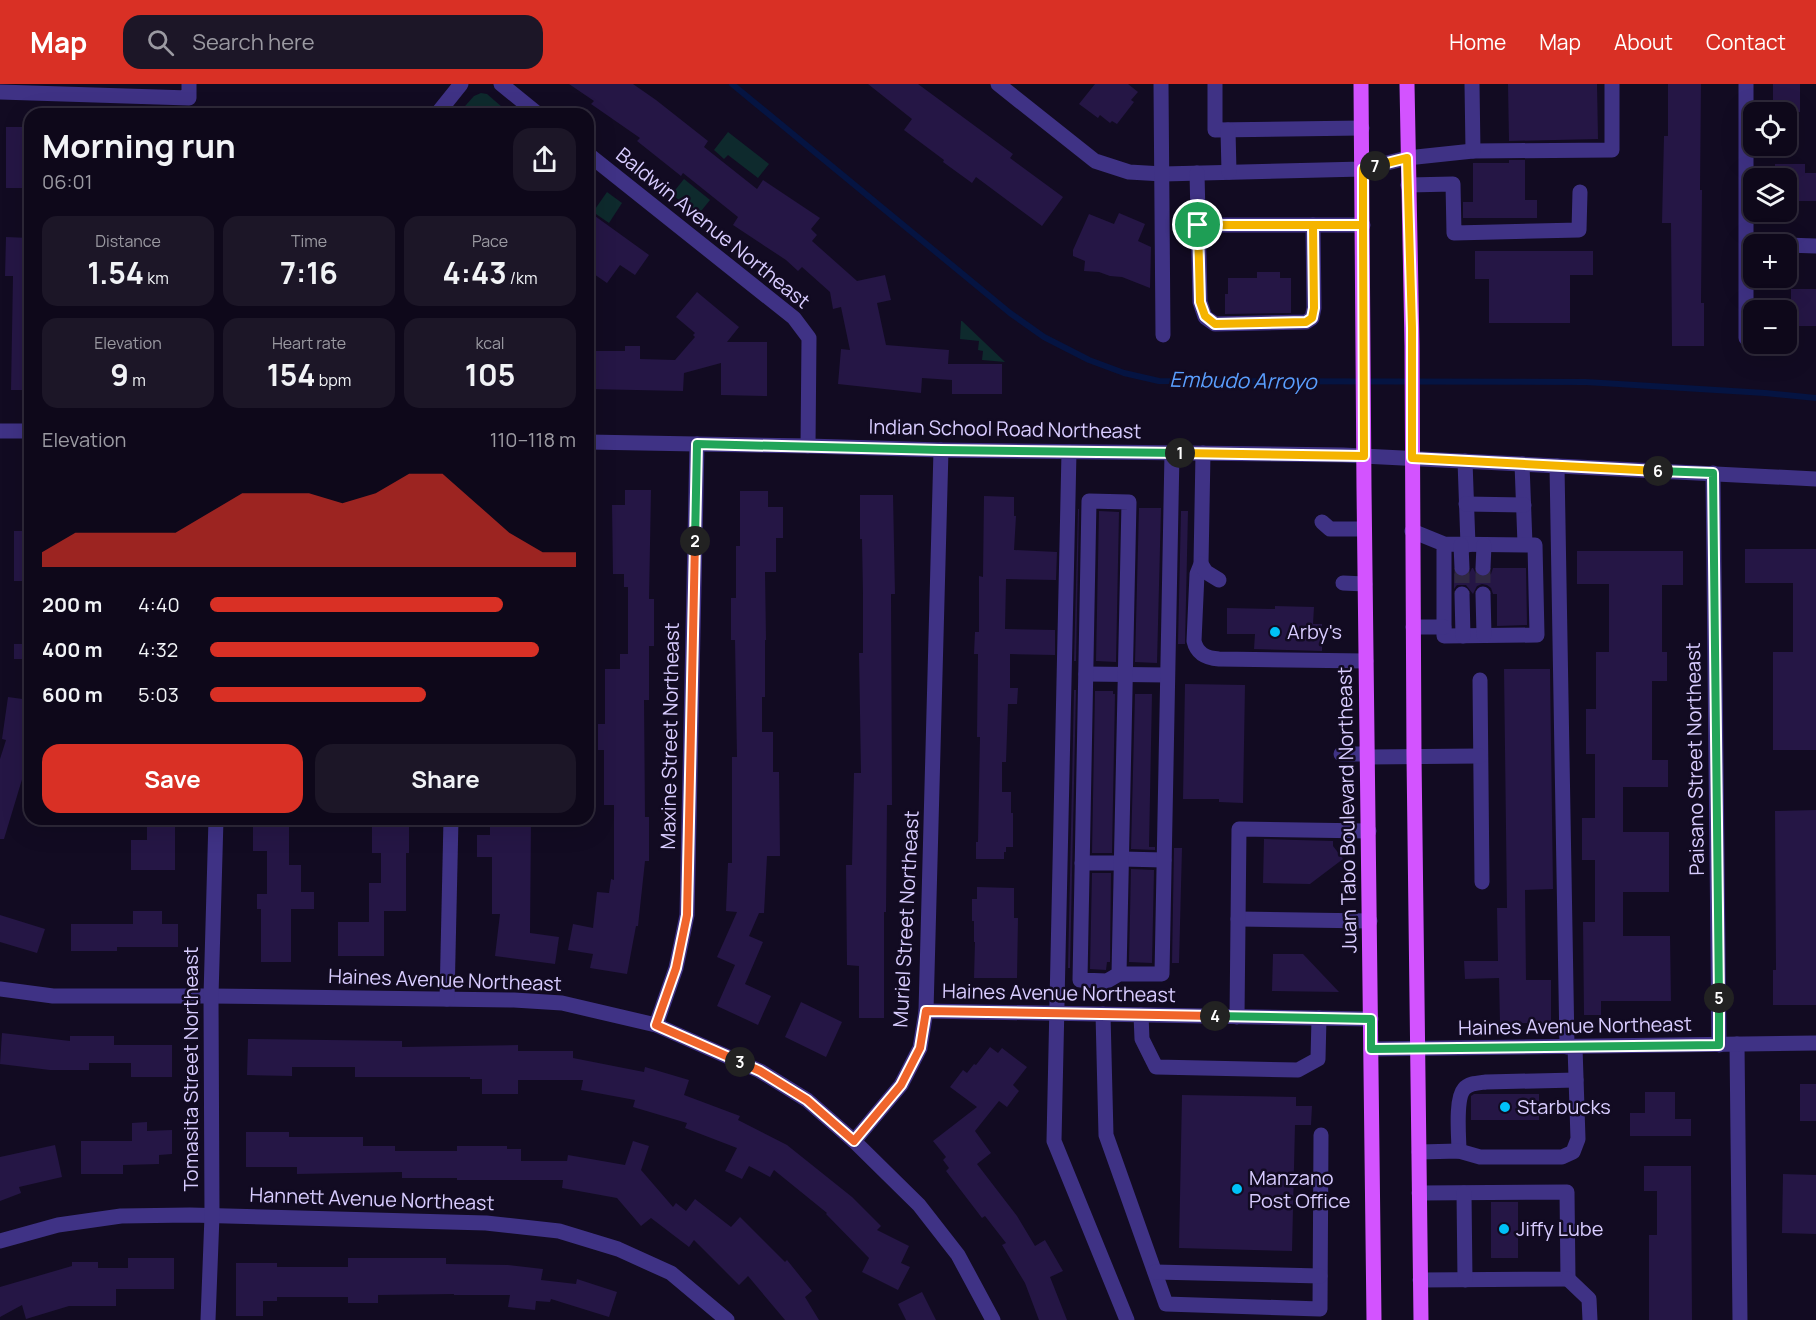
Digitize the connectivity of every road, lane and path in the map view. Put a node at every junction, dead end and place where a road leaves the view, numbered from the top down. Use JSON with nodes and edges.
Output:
{"nodes":[{"id":1,"x":189,"y":84,"type":"edge"},
{"id":2,"x":461,"y":84,"type":"edge"},
{"id":3,"x":501,"y":84,"type":"edge"},
{"id":4,"x":998,"y":84,"type":"edge"},
{"id":5,"x":1161,"y":84,"type":"edge"},
{"id":6,"x":1215,"y":84,"type":"edge"},
{"id":7,"x":1361,"y":84,"type":"edge"},
{"id":8,"x":1407,"y":84,"type":"edge"},
{"id":9,"x":1472,"y":84,"type":"edge"},
{"id":10,"x":1612,"y":84,"type":"edge"},
{"id":11,"x":1746,"y":84,"type":"edge"},
{"id":12,"x":0,"y":93,"type":"edge"},
{"id":13,"x":443,"y":108,"type":"edge"},
{"id":14,"x":531,"y":108,"type":"edge"},
{"id":15,"x":1362,"y":128,"type":"junction"},
{"id":16,"x":1228,"y":130,"type":"junction"},
{"id":17,"x":1473,"y":152,"type":"junction"},
{"id":18,"x":1407,"y":158,"type":"junction"},
{"id":19,"x":594,"y":159,"type":"edge"},
{"id":20,"x":1363,"y":169,"type":"junction"},
{"id":21,"x":1229,"y":172,"type":"junction"},
{"id":22,"x":1197,"y":173,"type":"junction"},
{"id":23,"x":1162,"y":174,"type":"junction"},
{"id":24,"x":1408,"y":185,"type":"junction"},
{"id":25,"x":1580,"y":192,"type":"dead end"},
{"id":26,"x":1198,"y":225,"type":"junction"},
{"id":27,"x":1313,"y":225,"type":"junction"},
{"id":28,"x":1363,"y":225,"type":"junction"},
{"id":29,"x":1752,"y":234,"type":"edge"},
{"id":30,"x":1797,"y":245,"type":"edge"},
{"id":31,"x":1816,"y":246,"type":"edge"},
{"id":32,"x":1163,"y":335,"type":"dead end"},
{"id":33,"x":0,"y":431,"type":"edge"},
{"id":34,"x":24,"y":431,"type":"edge"},
{"id":35,"x":594,"y":442,"type":"edge"},
{"id":36,"x":697,"y":444,"type":"junction"},
{"id":37,"x":808,"y":446,"type":"junction"},
{"id":38,"x":941,"y":450,"type":"junction"},
{"id":39,"x":1069,"y":452,"type":"junction"},
{"id":40,"x":1172,"y":453,"type":"junction"},
{"id":41,"x":1203,"y":453,"type":"junction"},
{"id":42,"x":1364,"y":456,"type":"junction"},
{"id":43,"x":1412,"y":458,"type":"junction"},
{"id":44,"x":1465,"y":461,"type":"junction"},
{"id":45,"x":1522,"y":464,"type":"junction"},
{"id":46,"x":1557,"y":466,"type":"junction"},
{"id":47,"x":1713,"y":473,"type":"junction"},
{"id":48,"x":1816,"y":479,"type":"edge"},
{"id":49,"x":1466,"y":504,"type":"junction"},
{"id":50,"x":1524,"y":505,"type":"junction"},
{"id":51,"x":1322,"y":522,"type":"dead end"},
{"id":52,"x":1364,"y":529,"type":"junction"},
{"id":53,"x":1413,"y":531,"type":"junction"},
{"id":54,"x":1444,"y":544,"type":"junction"},
{"id":55,"x":1526,"y":544,"type":"junction"},
{"id":56,"x":1464,"y":545,"type":"junction"},
{"id":57,"x":1484,"y":545,"type":"junction"},
{"id":58,"x":1201,"y":564,"type":"junction"},
{"id":59,"x":1462,"y":568,"type":"tunnel mouth"},
{"id":60,"x":1483,"y":568,"type":"tunnel mouth"},
{"id":61,"x":1219,"y":579,"type":"dead end"},
{"id":62,"x":1343,"y":583,"type":"dead end"},
{"id":63,"x":1365,"y":584,"type":"junction"},
{"id":64,"x":1462,"y":594,"type":"tunnel mouth"},
{"id":65,"x":1483,"y":594,"type":"tunnel mouth"},
{"id":66,"x":1413,"y":627,"type":"junction"},
{"id":67,"x":1444,"y":627,"type":"junction"},
{"id":68,"x":1484,"y":635,"type":"junction"},
{"id":69,"x":1463,"y":636,"type":"junction"},
{"id":70,"x":1366,"y":661,"type":"junction"},
{"id":71,"x":1086,"y":674,"type":"junction"},
{"id":72,"x":1125,"y":674,"type":"junction"},
{"id":73,"x":1167,"y":675,"type":"junction"},
{"id":74,"x":1480,"y":680,"type":"dead end"},
{"id":75,"x":1341,"y":754,"type":"dead end"},
{"id":76,"x":1367,"y":755,"type":"junction"},
{"id":77,"x":1414,"y":756,"type":"junction"},
{"id":78,"x":1480,"y":756,"type":"junction"},
{"id":79,"x":216,"y":825,"type":"edge"},
{"id":80,"x":451,"y":825,"type":"edge"},
{"id":81,"x":1369,"y":831,"type":"junction"},
{"id":82,"x":1164,"y":860,"type":"junction"},
{"id":83,"x":1121,"y":861,"type":"junction"},
{"id":84,"x":1082,"y":863,"type":"junction"},
{"id":85,"x":1482,"y":882,"type":"dead end"},
{"id":86,"x":1238,"y":919,"type":"junction"},
{"id":87,"x":1370,"y":921,"type":"junction"},
{"id":88,"x":1119,"y":974,"type":"junction"},
{"id":89,"x":0,"y":989,"type":"edge"},
{"id":90,"x":211,"y":996,"type":"junction"},
{"id":91,"x":447,"y":999,"type":"junction"},
{"id":92,"x":926,"y":1011,"type":"junction"},
{"id":93,"x":1056,"y":1014,"type":"junction"},
{"id":94,"x":1103,"y":1014,"type":"junction"},
{"id":95,"x":1141,"y":1015,"type":"junction"},
{"id":96,"x":1237,"y":1017,"type":"junction"},
{"id":97,"x":1319,"y":1018,"type":"junction"},
{"id":98,"x":1371,"y":1019,"type":"junction"},
{"id":99,"x":656,"y":1025,"type":"junction"},
{"id":100,"x":1816,"y":1043,"type":"edge"},
{"id":101,"x":1737,"y":1044,"type":"junction"},
{"id":102,"x":1719,"y":1045,"type":"junction"},
{"id":103,"x":1571,"y":1047,"type":"junction"},
{"id":104,"x":1371,"y":1049,"type":"junction"},
{"id":105,"x":1417,"y":1049,"type":"junction"},
{"id":106,"x":1576,"y":1080,"type":"junction"},
{"id":107,"x":1321,"y":1135,"type":"dead end"},
{"id":108,"x":854,"y":1141,"type":"junction"},
{"id":109,"x":1459,"y":1151,"type":"junction"},
{"id":110,"x":1419,"y":1152,"type":"junction"},
{"id":111,"x":1419,"y":1193,"type":"junction"},
{"id":112,"x":1464,"y":1193,"type":"junction"},
{"id":113,"x":212,"y":1216,"type":"junction"},
{"id":114,"x":0,"y":1241,"type":"edge"},
{"id":115,"x":1155,"y":1272,"type":"junction"},
{"id":116,"x":1320,"y":1276,"type":"junction"},
{"id":117,"x":1568,"y":1279,"type":"junction"},
{"id":118,"x":1420,"y":1280,"type":"junction"},
{"id":119,"x":1465,"y":1280,"type":"junction"},
{"id":120,"x":725,"y":1317,"type":"edge"},
{"id":121,"x":208,"y":1320,"type":"edge"},
{"id":122,"x":993,"y":1320,"type":"edge"},
{"id":123,"x":1127,"y":1320,"type":"edge"},
{"id":124,"x":1374,"y":1320,"type":"edge"},
{"id":125,"x":1421,"y":1320,"type":"edge"},
{"id":126,"x":1590,"y":1320,"type":"edge"},
{"id":127,"x":1740,"y":1320,"type":"edge"}],
"edges":[{"from":1,"to":12,"type":"street"},
{"from":2,"to":13,"type":"street"},
{"from":3,"to":14,"type":"street"},
{"from":4,"to":23,"type":"street"},
{"from":5,"to":23,"type":"street"},
{"from":6,"to":16,"type":"street"},
{"from":7,"to":15,"type":"main road","name":"Juan Tabo Boulevard Northeast"},
{"from":8,"to":18,"type":"main road"},
{"from":9,"to":17,"type":"street"},
{"from":10,"to":17,"type":"street"},
{"from":11,"to":29,"type":"street"},
{"from":15,"to":16,"type":"street"},
{"from":15,"to":20,"type":"main road","name":"Juan Tabo Boulevard Northeast"},
{"from":16,"to":21,"type":"street"},
{"from":17,"to":18,"type":"street"},
{"from":18,"to":20,"type":"street"},
{"from":18,"to":24,"type":"main road"},
{"from":19,"to":37,"type":"street","name":"Baldwin Avenue Northeast"},
{"from":20,"to":21,"type":"street"},
{"from":20,"to":28,"type":"main road","name":"Juan Tabo Boulevard Northeast"},
{"from":21,"to":22,"type":"street"},
{"from":22,"to":23,"type":"street"},
{"from":22,"to":26,"type":"street"},
{"from":23,"to":32,"type":"street"},
{"from":24,"to":25,"type":"street"},
{"from":24,"to":43,"type":"main road"},
{"from":26,"to":27,"type":"street"},
{"from":26,"to":27,"type":"street"},
{"from":27,"to":28,"type":"street"},
{"from":28,"to":42,"type":"main road","name":"Juan Tabo Boulevard Northeast"},
{"from":30,"to":31,"type":"street"},
{"from":33,"to":34,"type":"street"},
{"from":35,"to":36,"type":"street","name":"Indian School Road Northeast"},
{"from":36,"to":37,"type":"street","name":"Indian School Road Northeast"},
{"from":36,"to":99,"type":"street","name":"Maxine Street Northeast"},
{"from":37,"to":38,"type":"street","name":"Indian School Road Northeast"},
{"from":38,"to":39,"type":"street","name":"Indian School Road Northeast"},
{"from":38,"to":92,"type":"street","name":"Muriel Street Northeast"},
{"from":39,"to":40,"type":"street","name":"Indian School Road Northeast"},
{"from":39,"to":93,"type":"street"},
{"from":40,"to":41,"type":"street","name":"Indian School Road Northeast"},
{"from":40,"to":73,"type":"street"},
{"from":41,"to":42,"type":"street","name":"Indian School Road Northeast"},
{"from":41,"to":58,"type":"street"},
{"from":42,"to":43,"type":"street","name":"Indian School Road Northeast"},
{"from":42,"to":52,"type":"main road","name":"Juan Tabo Boulevard Northeast"},
{"from":43,"to":44,"type":"street","name":"Indian School Road Northeast"},
{"from":43,"to":53,"type":"main road"},
{"from":44,"to":45,"type":"street","name":"Indian School Road Northeast"},
{"from":44,"to":49,"type":"street"},
{"from":45,"to":46,"type":"street","name":"Indian School Road Northeast"},
{"from":45,"to":50,"type":"street"},
{"from":46,"to":47,"type":"street","name":"Indian School Road Northeast"},
{"from":46,"to":103,"type":"street"},
{"from":47,"to":48,"type":"street","name":"Indian School Road Northeast"},
{"from":47,"to":102,"type":"street","name":"Paisano Street Northeast"},
{"from":49,"to":50,"type":"street"},
{"from":49,"to":56,"type":"street"},
{"from":50,"to":55,"type":"street"},
{"from":51,"to":52,"type":"street"},
{"from":52,"to":63,"type":"main road","name":"Juan Tabo Boulevard Northeast"},
{"from":53,"to":54,"type":"street"},
{"from":53,"to":66,"type":"main road"},
{"from":54,"to":56,"type":"street"},
{"from":54,"to":67,"type":"street"},
{"from":55,"to":57,"type":"street"},
{"from":55,"to":68,"type":"street"},
{"from":56,"to":57,"type":"street"},
{"from":56,"to":59,"type":"street"},
{"from":57,"to":60,"type":"street"},
{"from":58,"to":61,"type":"street"},
{"from":58,"to":70,"type":"street"},
{"from":62,"to":63,"type":"street"},
{"from":63,"to":70,"type":"main road","name":"Juan Tabo Boulevard Northeast"},
{"from":64,"to":69,"type":"street"},
{"from":65,"to":68,"type":"street"},
{"from":66,"to":67,"type":"street"},
{"from":66,"to":77,"type":"main road"},
{"from":67,"to":69,"type":"street"},
{"from":68,"to":69,"type":"street"},
{"from":70,"to":76,"type":"main road","name":"Juan Tabo Boulevard Northeast"},
{"from":71,"to":72,"type":"street"},
{"from":71,"to":72,"type":"street"},
{"from":71,"to":84,"type":"street"},
{"from":72,"to":73,"type":"street"},
{"from":72,"to":83,"type":"street"},
{"from":73,"to":82,"type":"street"},
{"from":74,"to":78,"type":"street"},
{"from":75,"to":76,"type":"street"},
{"from":76,"to":77,"type":"street"},
{"from":76,"to":81,"type":"main road","name":"Juan Tabo Boulevard Northeast"},
{"from":77,"to":78,"type":"street"},
{"from":77,"to":105,"type":"main road"},
{"from":78,"to":85,"type":"street"},
{"from":79,"to":90,"type":"street","name":"Tomasita Street Northeast"},
{"from":80,"to":91,"type":"street"},
{"from":81,"to":86,"type":"street"},
{"from":81,"to":87,"type":"main road","name":"Juan Tabo Boulevard Northeast"},
{"from":82,"to":83,"type":"street"},
{"from":82,"to":88,"type":"street"},
{"from":83,"to":84,"type":"street"},
{"from":83,"to":88,"type":"street"},
{"from":84,"to":88,"type":"street"},
{"from":86,"to":87,"type":"street"},
{"from":86,"to":96,"type":"street"},
{"from":87,"to":98,"type":"main road","name":"Juan Tabo Boulevard Northeast"},
{"from":89,"to":90,"type":"street","name":"Haines Avenue Northeast"},
{"from":90,"to":91,"type":"street","name":"Haines Avenue Northeast"},
{"from":90,"to":113,"type":"street","name":"Tomasita Street Northeast"},
{"from":91,"to":99,"type":"street","name":"Haines Avenue Northeast"},
{"from":92,"to":93,"type":"street","name":"Haines Avenue Northeast"},
{"from":92,"to":108,"type":"street","name":"Muriel Street Northeast"},
{"from":93,"to":94,"type":"street","name":"Haines Avenue Northeast"},
{"from":93,"to":123,"type":"street"},
{"from":94,"to":95,"type":"street","name":"Haines Avenue Northeast"},
{"from":94,"to":115,"type":"street"},
{"from":95,"to":96,"type":"street","name":"Haines Avenue Northeast"},
{"from":95,"to":97,"type":"street"},
{"from":96,"to":97,"type":"street","name":"Haines Avenue Northeast"},
{"from":97,"to":98,"type":"street","name":"Haines Avenue Northeast"},
{"from":98,"to":104,"type":"main road","name":"Juan Tabo Boulevard Northeast"},
{"from":99,"to":108,"type":"street","name":"Haines Avenue Northeast"},
{"from":100,"to":101,"type":"street","name":"Haines Avenue Northeast"},
{"from":101,"to":102,"type":"street","name":"Haines Avenue Northeast"},
{"from":101,"to":127,"type":"street"},
{"from":102,"to":103,"type":"street","name":"Haines Avenue Northeast"},
{"from":103,"to":105,"type":"street","name":"Haines Avenue Northeast"},
{"from":103,"to":106,"type":"street"},
{"from":104,"to":105,"type":"street","name":"Haines Avenue Northeast"},
{"from":104,"to":124,"type":"main road","name":"Juan Tabo Boulevard Northeast"},
{"from":105,"to":110,"type":"main road"},
{"from":106,"to":109,"type":"street"},
{"from":106,"to":109,"type":"street"},
{"from":107,"to":116,"type":"street"},
{"from":108,"to":122,"type":"street"},
{"from":109,"to":110,"type":"street"},
{"from":110,"to":111,"type":"main road"},
{"from":111,"to":112,"type":"street"},
{"from":111,"to":118,"type":"main road"},
{"from":112,"to":117,"type":"street"},
{"from":112,"to":119,"type":"street"},
{"from":113,"to":114,"type":"street","name":"Hannett Avenue Northeast"},
{"from":113,"to":120,"type":"street","name":"Hannett Avenue Northeast"},
{"from":113,"to":121,"type":"street","name":"Tomasita Street Northeast"},
{"from":115,"to":116,"type":"street"},
{"from":115,"to":116,"type":"street"},
{"from":117,"to":119,"type":"street"},
{"from":117,"to":126,"type":"street"},
{"from":118,"to":119,"type":"street"},
{"from":118,"to":125,"type":"main road"}]}
